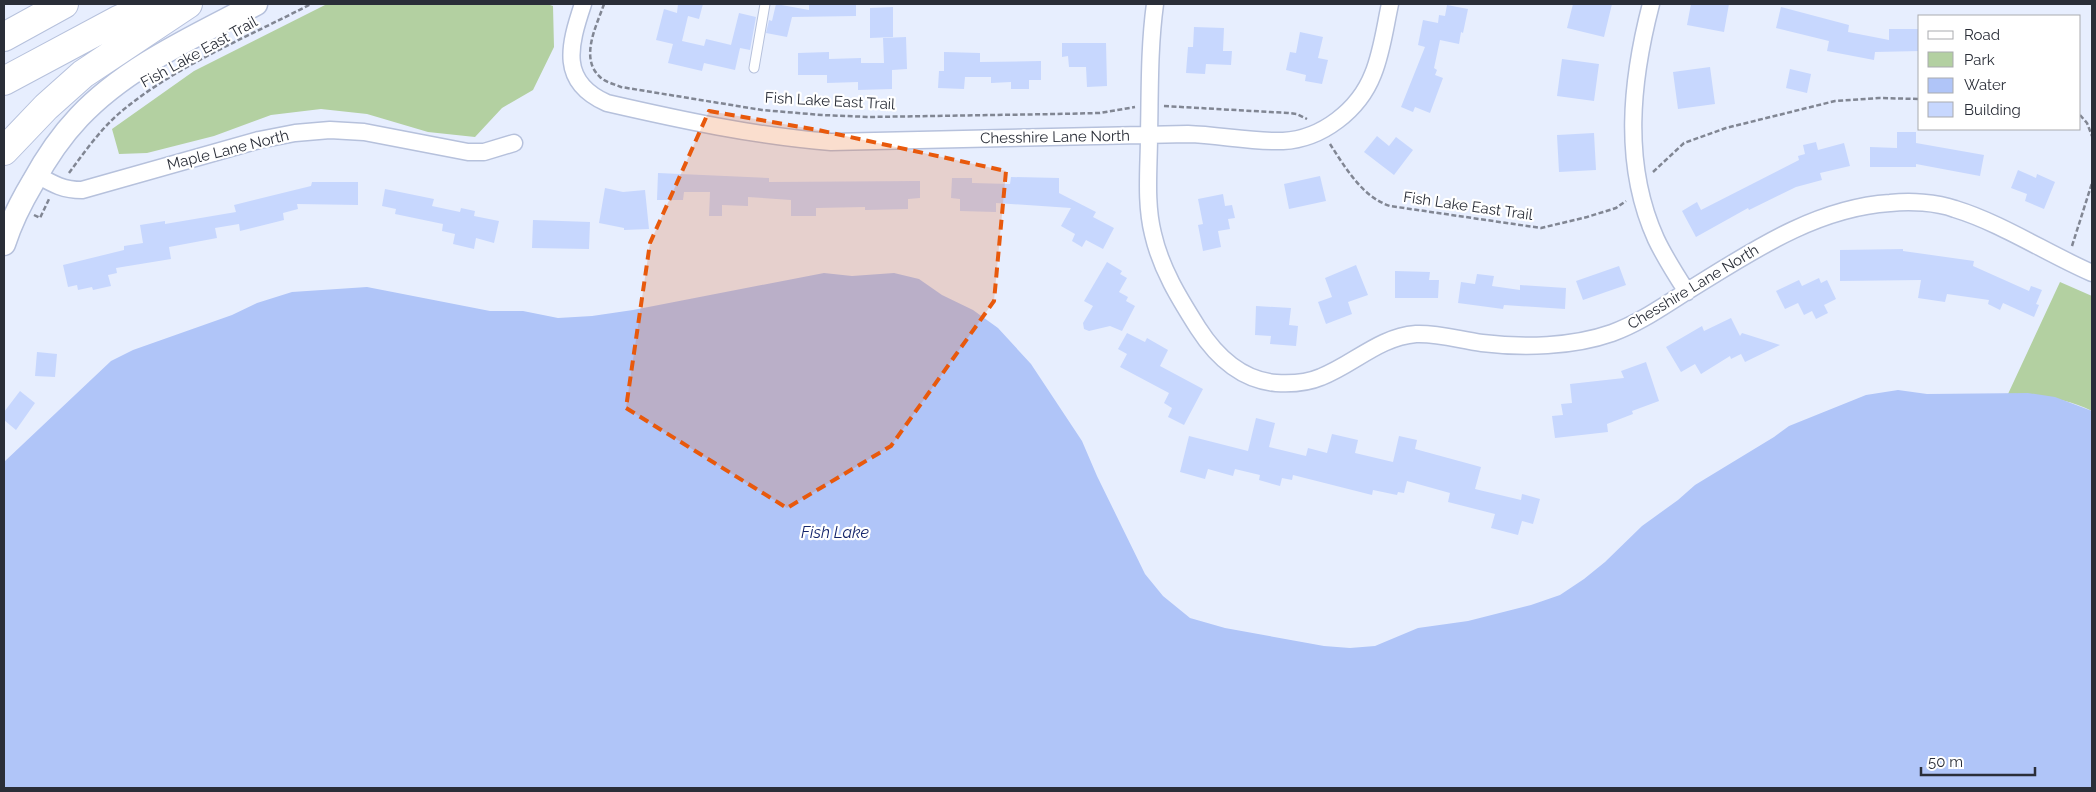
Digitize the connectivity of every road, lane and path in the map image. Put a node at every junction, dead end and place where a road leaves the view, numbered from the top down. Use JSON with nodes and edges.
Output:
{"nodes":[{"id":1,"x":64,"y":4,"type":"edge"},
{"id":2,"x":117,"y":4,"type":"edge"},
{"id":3,"x":154,"y":4,"type":"edge"},
{"id":4,"x":188,"y":4,"type":"edge"},
{"id":5,"x":256,"y":4,"type":"edge"},
{"id":6,"x":311,"y":4,"type":"edge"},
{"id":7,"x":582,"y":4,"type":"edge"},
{"id":8,"x":604,"y":4,"type":"edge"},
{"id":9,"x":765,"y":4,"type":"edge"},
{"id":10,"x":1155,"y":4,"type":"edge"},
{"id":11,"x":1390,"y":4,"type":"edge"},
{"id":12,"x":1651,"y":4,"type":"edge"},
{"id":13,"x":4,"y":37,"type":"edge"},
{"id":14,"x":4,"y":63,"type":"edge"},
{"id":15,"x":754,"y":68,"type":"dead end"},
{"id":16,"x":4,"y":81,"type":"edge"},
{"id":17,"x":1918,"y":99,"type":"edge"},
{"id":18,"x":1140,"y":106,"type":"dead end"},
{"id":19,"x":1160,"y":106,"type":"dead end"},
{"id":20,"x":2081,"y":116,"type":"edge"},
{"id":21,"x":1308,"y":120,"type":"dead end"},
{"id":22,"x":1149,"y":135,"type":"junction"},
{"id":23,"x":2092,"y":136,"type":"edge"},
{"id":24,"x":1326,"y":138,"type":"dead end"},
{"id":25,"x":514,"y":143,"type":"dead end"},
{"id":26,"x":4,"y":151,"type":"edge"},
{"id":27,"x":36,"y":175,"type":"junction"},
{"id":28,"x":67,"y":176,"type":"dead end"},
{"id":29,"x":1648,"y":176,"type":"dead end"},
{"id":30,"x":2092,"y":183,"type":"edge"},
{"id":31,"x":1628,"y":200,"type":"dead end"},
{"id":32,"x":47,"y":202,"type":"dead end"},
{"id":33,"x":40,"y":218,"type":"dead end"},
{"id":34,"x":4,"y":244,"type":"edge"},
{"id":35,"x":2071,"y":252,"type":"dead end"},
{"id":36,"x":2092,"y":273,"type":"edge"},
{"id":37,"x":1687,"y":292,"type":"junction"}],
"edges":[{"from":1,"to":13,"type":"highway"},
{"from":2,"to":14,"type":"highway"},
{"from":3,"to":16,"type":"highway"},
{"from":4,"to":26,"type":"highway"},
{"from":5,"to":27,"type":"street"},
{"from":6,"to":28,"type":"path","name":"Fish Lake East Trail"},
{"from":7,"to":22,"type":"street","name":"Chesshire Lane North"},
{"from":8,"to":18,"type":"path","name":"Fish Lake East Trail"},
{"from":9,"to":15,"type":"lane"},
{"from":10,"to":22,"type":"street"},
{"from":11,"to":22,"type":"street"},
{"from":12,"to":37,"type":"street"},
{"from":17,"to":29,"type":"path"},
{"from":19,"to":21,"type":"path"},
{"from":20,"to":23,"type":"path"},
{"from":22,"to":37,"type":"street","name":"Chesshire Lane North"},
{"from":24,"to":31,"type":"path","name":"Fish Lake East Trail"},
{"from":25,"to":27,"type":"street","name":"Maple Lane North"},
{"from":27,"to":34,"type":"street"},
{"from":30,"to":35,"type":"path"},
{"from":32,"to":33,"type":"path"},
{"from":36,"to":37,"type":"street","name":"Chesshire Lane North"}]}
